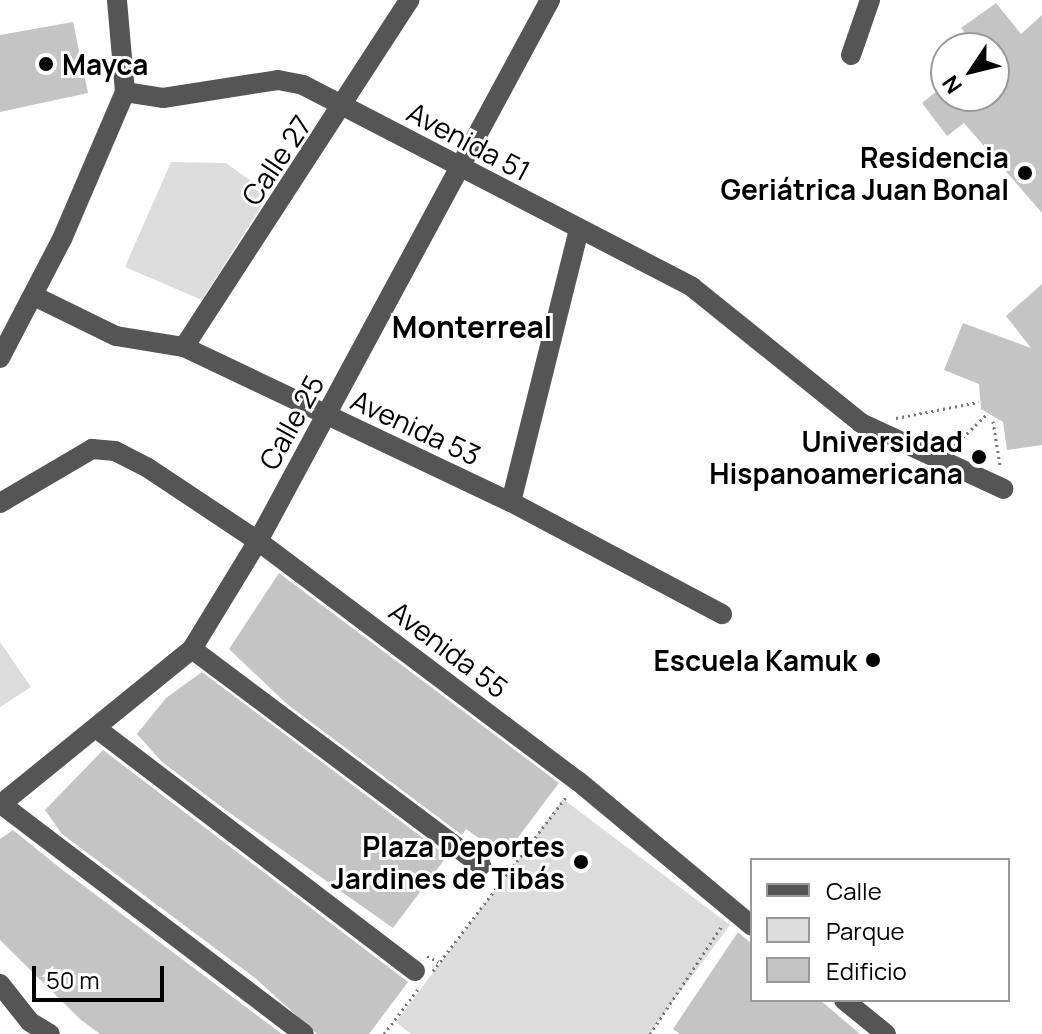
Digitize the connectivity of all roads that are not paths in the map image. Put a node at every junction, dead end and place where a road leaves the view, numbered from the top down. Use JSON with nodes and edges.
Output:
{"nodes":[{"id":1,"x":117,"y":0,"type":"edge"},
{"id":2,"x":409,"y":0,"type":"edge"},
{"id":3,"x":550,"y":0,"type":"edge"},
{"id":4,"x":870,"y":0,"type":"edge"},
{"id":5,"x":851,"y":55,"type":"dead end"},
{"id":6,"x":125,"y":92,"type":"junction"},
{"id":7,"x":345,"y":107,"type":"junction"},
{"id":8,"x":461,"y":171,"type":"junction"},
{"id":9,"x":579,"y":229,"type":"junction"},
{"id":10,"x":34,"y":296,"type":"junction"},
{"id":11,"x":184,"y":347,"type":"junction"},
{"id":12,"x":0,"y":358,"type":"edge"},
{"id":13,"x":818,"y":379,"type":"junction"},
{"id":14,"x":327,"y":416,"type":"junction"},
{"id":15,"x":511,"y":502,"type":"junction"},
{"id":16,"x":0,"y":503,"type":"edge"},
{"id":17,"x":258,"y":541,"type":"junction"},
{"id":18,"x":722,"y":614,"type":"dead end"},
{"id":19,"x":192,"y":649,"type":"junction"},
{"id":20,"x":96,"y":728,"type":"junction"},
{"id":21,"x":1,"y":804,"type":"edge"},
{"id":22,"x":481,"y":865,"type":"dead end"},
{"id":23,"x":750,"y":924,"type":"edge"},
{"id":24,"x":415,"y":971,"type":"dead end"},
{"id":25,"x":0,"y":984,"type":"edge"},
{"id":26,"x":846,"y":1002,"type":"edge"},
{"id":27,"x":34,"y":1028,"type":"edge"},
{"id":28,"x":50,"y":1034,"type":"edge"},
{"id":29,"x":304,"y":1034,"type":"edge"},
{"id":30,"x":886,"y":1034,"type":"edge"}],
"edges":[{"from":1,"to":6,"type":"street"},
{"from":2,"to":7,"type":"street","name":"Calle 27"},
{"from":3,"to":8,"type":"street","name":"Calle 25"},
{"from":4,"to":5,"type":"street"},
{"from":6,"to":7,"type":"street","name":"Avenida 51"},
{"from":6,"to":10,"type":"street"},
{"from":7,"to":8,"type":"street","name":"Avenida 51"},
{"from":7,"to":11,"type":"street","name":"Calle 27"},
{"from":8,"to":9,"type":"street","name":"Avenida 51"},
{"from":8,"to":14,"type":"street","name":"Calle 25"},
{"from":9,"to":13,"type":"street","name":"Avenida 51"},
{"from":9,"to":15,"type":"street"},
{"from":10,"to":11,"type":"street","name":"Avenida 53"},
{"from":10,"to":12,"type":"street"},
{"from":11,"to":14,"type":"street","name":"Avenida 53"},
{"from":13,"to":13,"type":"street","name":"Avenida 51"},
{"from":14,"to":15,"type":"street","name":"Avenida 53"},
{"from":14,"to":17,"type":"street","name":"Calle 25"},
{"from":15,"to":18,"type":"street","name":"Avenida 53"},
{"from":16,"to":17,"type":"street","name":"Avenida 55"},
{"from":17,"to":19,"type":"street","name":"Calle 25"},
{"from":17,"to":23,"type":"street","name":"Avenida 55"},
{"from":19,"to":20,"type":"street","name":"Calle 25"},
{"from":19,"to":22,"type":"street"},
{"from":20,"to":21,"type":"street","name":"Calle 25"},
{"from":20,"to":24,"type":"street"},
{"from":21,"to":29,"type":"street"},
{"from":25,"to":27,"type":"street"},
{"from":26,"to":30,"type":"street"},
{"from":27,"to":28,"type":"street"}]}
